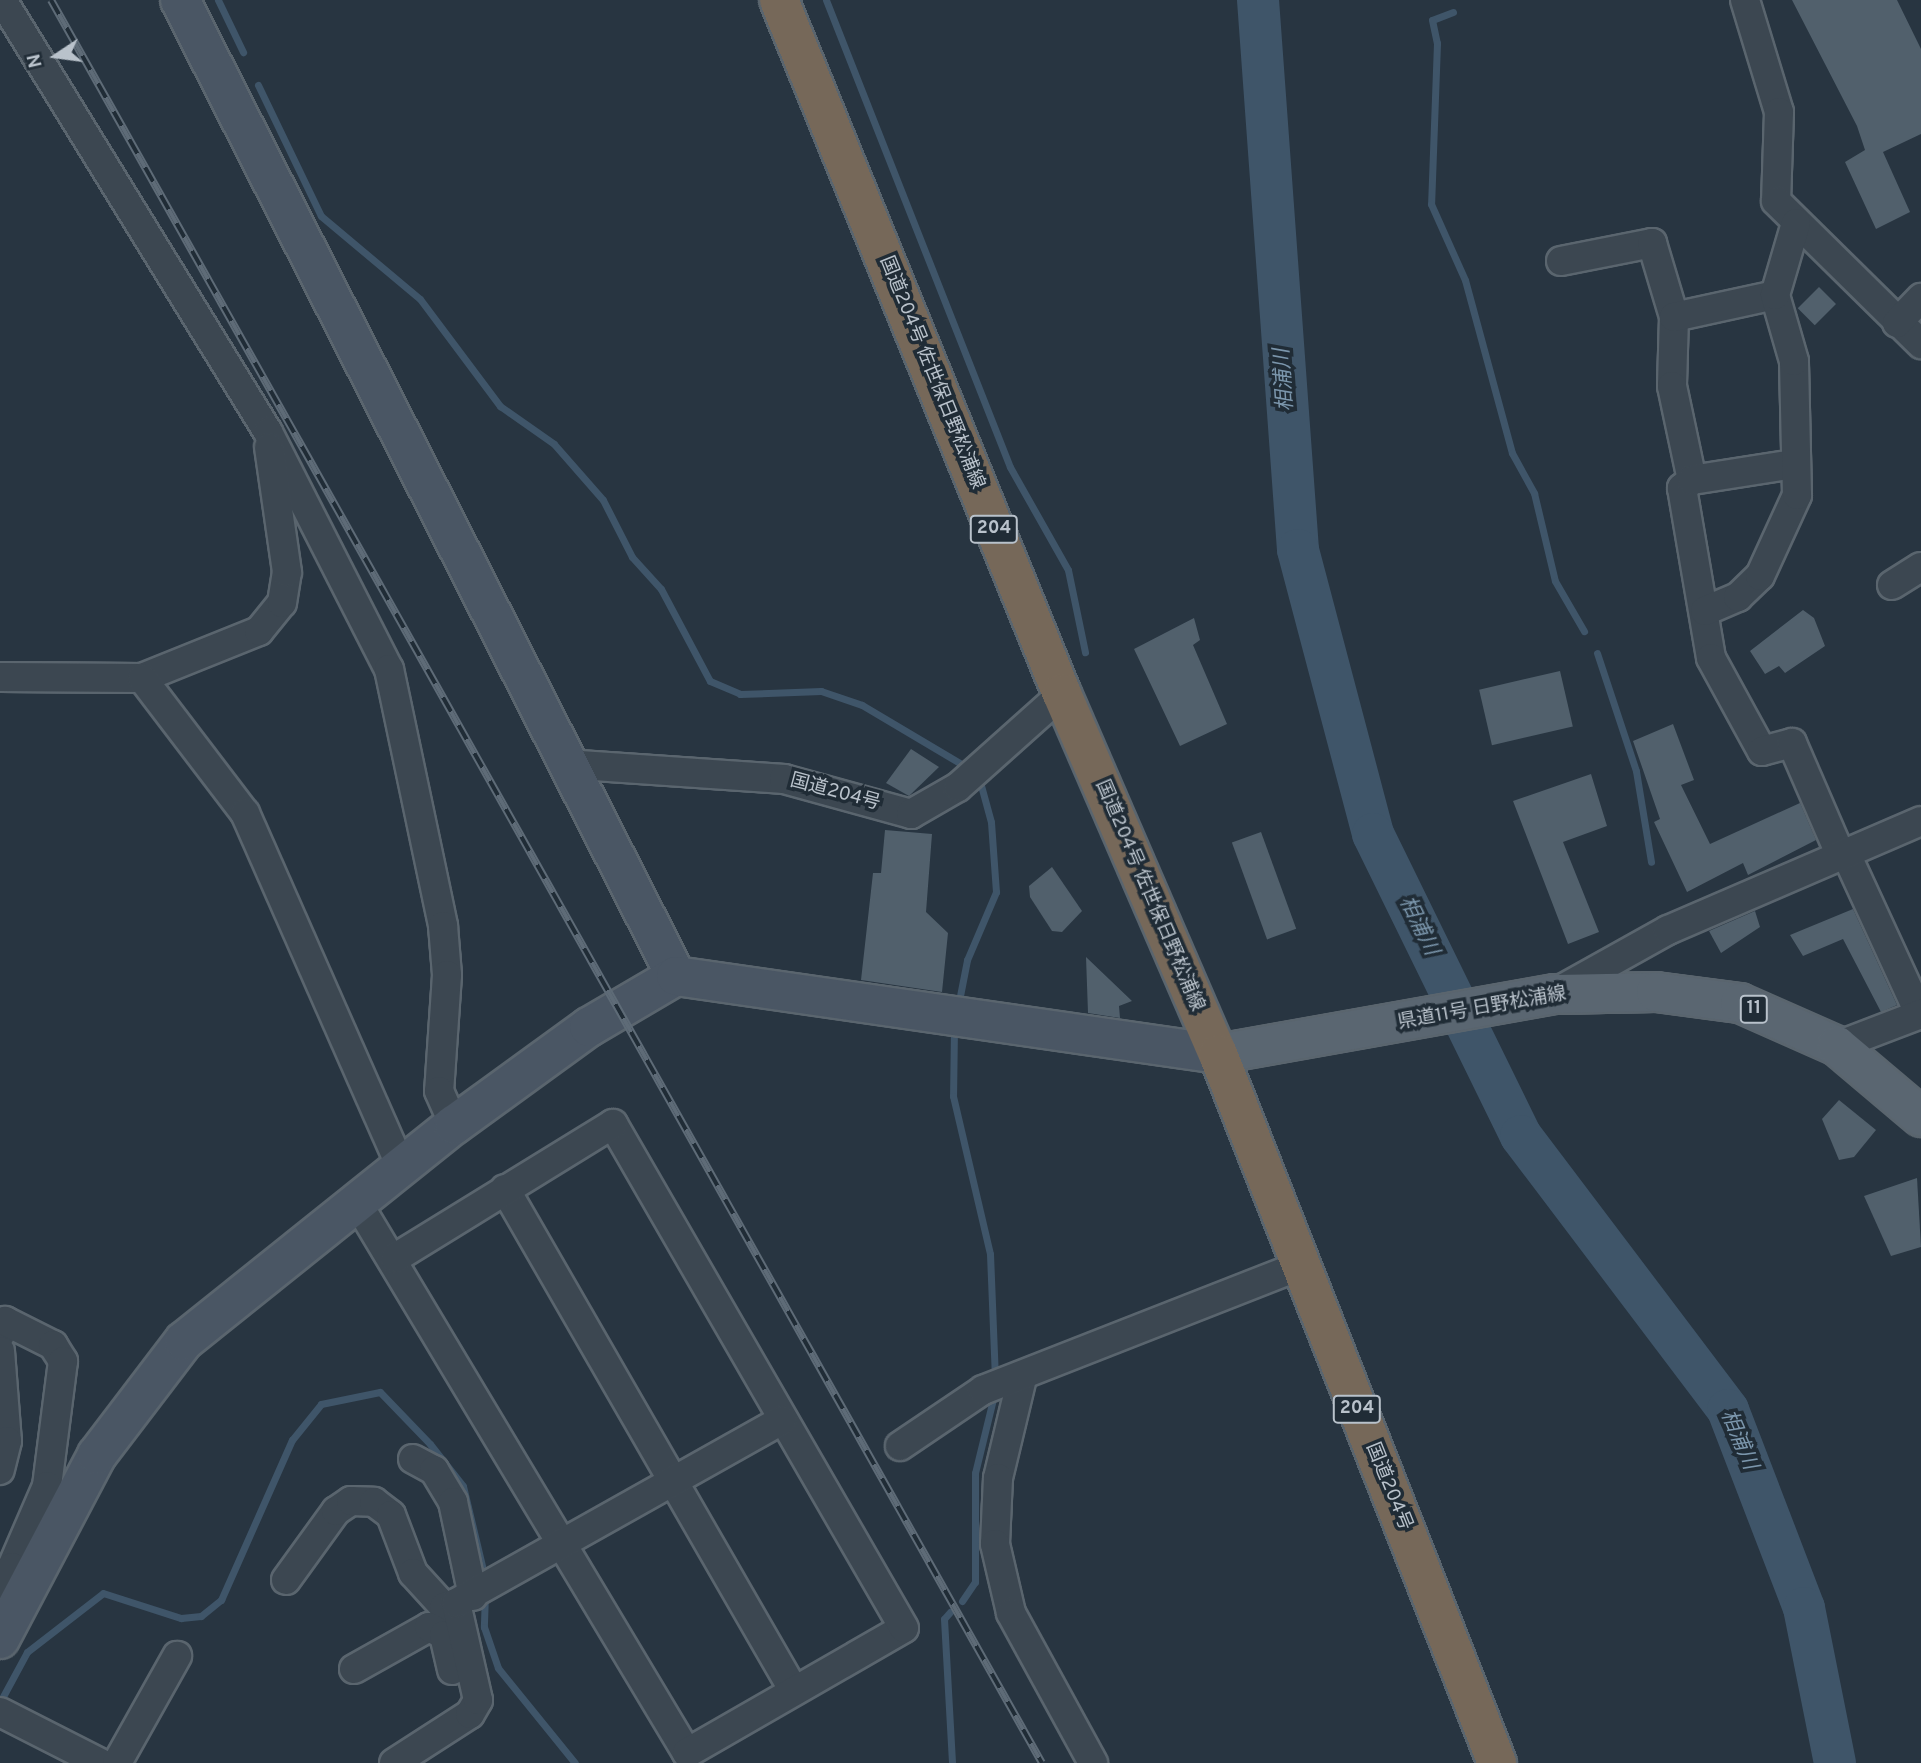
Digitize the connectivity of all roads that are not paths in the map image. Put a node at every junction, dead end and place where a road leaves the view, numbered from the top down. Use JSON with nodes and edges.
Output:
{"nodes":[{"id":1,"x":2,"y":0,"type":"edge"},
{"id":2,"x":180,"y":0,"type":"edge"},
{"id":3,"x":779,"y":0,"type":"edge"},
{"id":4,"x":1745,"y":0,"type":"edge"},
{"id":5,"x":1796,"y":223,"type":"junction"},
{"id":6,"x":1562,"y":261,"type":"dead end"},
{"id":7,"x":1775,"y":295,"type":"junction"},
{"id":8,"x":1921,"y":298,"type":"edge"},
{"id":9,"x":1674,"y":317,"type":"junction"},
{"id":10,"x":1897,"y":323,"type":"junction"},
{"id":11,"x":1921,"y":344,"type":"edge"},
{"id":12,"x":268,"y":432,"type":"junction"},
{"id":13,"x":1794,"y":464,"type":"junction"},
{"id":14,"x":1692,"y":480,"type":"junction"},
{"id":15,"x":1921,"y":567,"type":"edge"},
{"id":16,"x":1892,"y":585,"type":"dead end"},
{"id":17,"x":1705,"y":611,"type":"junction"},
{"id":18,"x":0,"y":677,"type":"edge"},
{"id":19,"x":142,"y":678,"type":"junction"},
{"id":20,"x":1062,"y":694,"type":"junction"},
{"id":21,"x":565,"y":764,"type":"junction"},
{"id":22,"x":1921,"y":821,"type":"edge"},
{"id":23,"x":1844,"y":855,"type":"junction"},
{"id":24,"x":676,"y":976,"type":"junction"},
{"id":25,"x":1555,"y":994,"type":"junction"},
{"id":26,"x":1921,"y":1014,"type":"edge"},
{"id":27,"x":1837,"y":1046,"type":"junction"},
{"id":28,"x":1218,"y":1054,"type":"junction"},
{"id":29,"x":1921,"y":1117,"type":"edge"},
{"id":30,"x":453,"y":1125,"type":"junction"},
{"id":31,"x":400,"y":1165,"type":"junction"},
{"id":32,"x":505,"y":1189,"type":"junction"},
{"id":33,"x":355,"y":1199,"type":"junction"},
{"id":34,"x":395,"y":1258,"type":"junction"},
{"id":35,"x":1300,"y":1266,"type":"junction"},
{"id":36,"x":0,"y":1335,"type":"edge"},
{"id":37,"x":0,"y":1351,"type":"edge"},
{"id":38,"x":1022,"y":1378,"type":"junction"},
{"id":39,"x":782,"y":1420,"type":"junction"},
{"id":40,"x":900,"y":1446,"type":"dead end"},
{"id":41,"x":413,"y":1459,"type":"dead end"},
{"id":42,"x":0,"y":1470,"type":"edge"},
{"id":43,"x":674,"y":1484,"type":"junction"},
{"id":44,"x":566,"y":1544,"type":"junction"},
{"id":45,"x":15,"y":1578,"type":"edge"},
{"id":46,"x":286,"y":1580,"type":"dead end"},
{"id":47,"x":475,"y":1595,"type":"junction"},
{"id":48,"x":0,"y":1639,"type":"edge"},
{"id":49,"x":177,"y":1656,"type":"dead end"},
{"id":50,"x":354,"y":1669,"type":"dead end"},
{"id":51,"x":794,"y":1691,"type":"junction"},
{"id":52,"x":472,"y":1709,"type":"junction"},
{"id":53,"x":5,"y":1714,"type":"edge"},
{"id":54,"x":100,"y":1763,"type":"edge"},
{"id":55,"x":117,"y":1763,"type":"edge"},
{"id":56,"x":394,"y":1763,"type":"edge"},
{"id":57,"x":1093,"y":1763,"type":"edge"},
{"id":58,"x":1497,"y":1763,"type":"edge"}],
"edges":[{"from":1,"to":12,"type":"street"},
{"from":2,"to":21,"type":"street"},
{"from":3,"to":20,"type":"highway","name":"国道204号 佐世保日野松浦線","number":"204"},
{"from":4,"to":5,"type":"street"},
{"from":5,"to":7,"type":"street"},
{"from":5,"to":10,"type":"street"},
{"from":6,"to":9,"type":"street"},
{"from":7,"to":9,"type":"street"},
{"from":7,"to":13,"type":"street"},
{"from":8,"to":10,"type":"street"},
{"from":9,"to":14,"type":"street"},
{"from":10,"to":11,"type":"street"},
{"from":12,"to":19,"type":"street"},
{"from":12,"to":30,"type":"street"},
{"from":13,"to":14,"type":"street"},
{"from":13,"to":17,"type":"street"},
{"from":14,"to":17,"type":"street"},
{"from":15,"to":16,"type":"street"},
{"from":17,"to":23,"type":"street"},
{"from":18,"to":19,"type":"street"},
{"from":19,"to":31,"type":"street"},
{"from":20,"to":21,"type":"street","name":"国道204号"},
{"from":20,"to":28,"type":"highway","name":"国道204号 佐世保日野松浦線","number":"204"},
{"from":21,"to":24,"type":"street"},
{"from":22,"to":23,"type":"street"},
{"from":23,"to":25,"type":"street"},
{"from":23,"to":26,"type":"street"},
{"from":24,"to":28,"type":"street"},
{"from":24,"to":30,"type":"street"},
{"from":25,"to":27,"type":"main road","name":"県道11号 日野松浦線","number":"11"},
{"from":25,"to":28,"type":"main road","name":"県道11号 日野松浦線","number":"11"},
{"from":26,"to":27,"type":"street"},
{"from":27,"to":29,"type":"main road","name":"県道11号 日野松浦線","number":"11"},
{"from":28,"to":35,"type":"highway","name":"国道204号","number":"204"},
{"from":30,"to":31,"type":"street"},
{"from":31,"to":33,"type":"street"},
{"from":32,"to":34,"type":"street"},
{"from":32,"to":39,"type":"street"},
{"from":32,"to":43,"type":"street"},
{"from":33,"to":34,"type":"street"},
{"from":33,"to":45,"type":"street"},
{"from":34,"to":44,"type":"street"},
{"from":35,"to":38,"type":"street"},
{"from":35,"to":58,"type":"highway","name":"国道204号","number":"204"},
{"from":36,"to":45,"type":"street"},
{"from":37,"to":42,"type":"street"},
{"from":38,"to":40,"type":"street"},
{"from":38,"to":57,"type":"street"},
{"from":39,"to":43,"type":"street"},
{"from":39,"to":51,"type":"street"},
{"from":41,"to":47,"type":"street"},
{"from":43,"to":44,"type":"street"},
{"from":43,"to":51,"type":"street"},
{"from":44,"to":47,"type":"street"},
{"from":44,"to":51,"type":"street"},
{"from":45,"to":48,"type":"street"},
{"from":46,"to":47,"type":"street"},
{"from":47,"to":52,"type":"street"},
{"from":49,"to":55,"type":"street"},
{"from":50,"to":52,"type":"street"},
{"from":52,"to":56,"type":"street"},
{"from":53,"to":54,"type":"street"}]}
